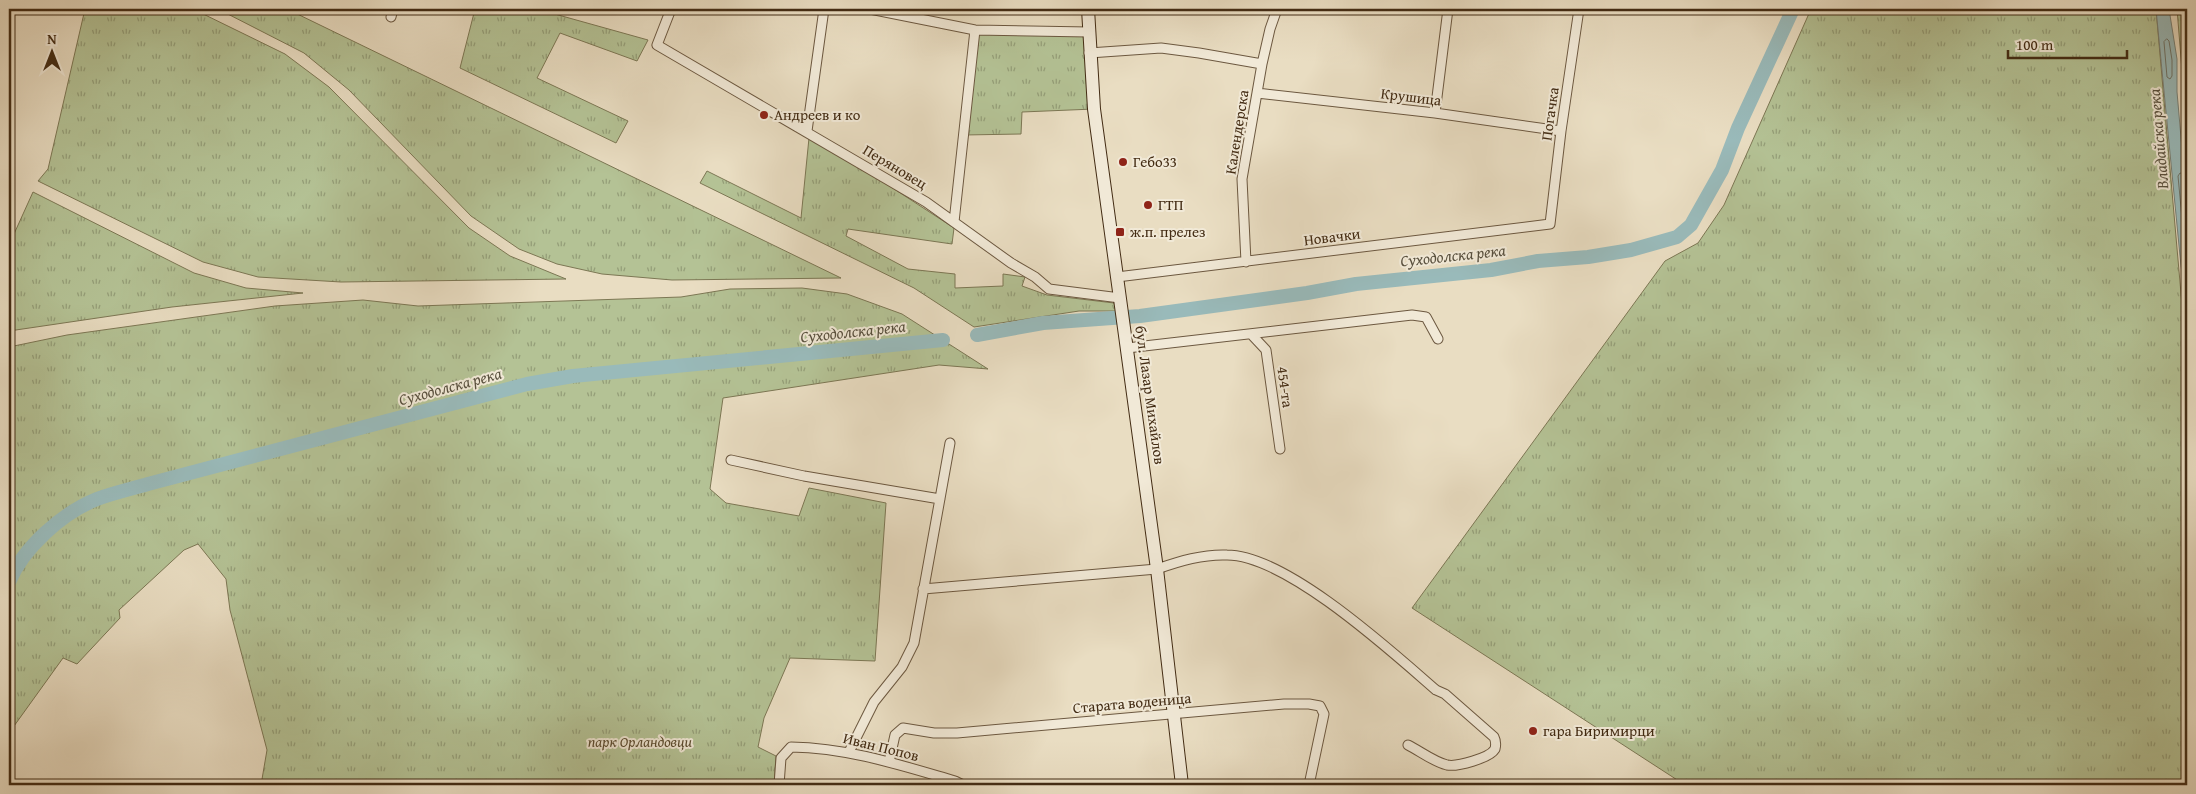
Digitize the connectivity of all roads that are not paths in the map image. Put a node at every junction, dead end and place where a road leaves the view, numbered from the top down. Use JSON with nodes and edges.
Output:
{"nodes":[{"id":1,"x":671,"y":9,"type":"edge"},
{"id":2,"x":824,"y":9,"type":"edge"},
{"id":3,"x":870,"y":9,"type":"edge"},
{"id":4,"x":1088,"y":9,"type":"edge"},
{"id":5,"x":1277,"y":9,"type":"edge"},
{"id":6,"x":1448,"y":9,"type":"edge"},
{"id":7,"x":1579,"y":9,"type":"edge"},
{"id":8,"x":975,"y":30,"type":"junction"},
{"id":9,"x":1089,"y":32,"type":"junction"},
{"id":10,"x":1089,"y":53,"type":"junction"},
{"id":11,"x":1262,"y":64,"type":"junction"},
{"id":12,"x":1257,"y":92,"type":"junction"},
{"id":13,"x":1435,"y":113,"type":"junction"},
{"id":14,"x":807,"y":131,"type":"junction"},
{"id":15,"x":1561,"y":131,"type":"junction"},
{"id":16,"x":954,"y":222,"type":"junction"},
{"id":17,"x":1550,"y":224,"type":"joint"},
{"id":18,"x":1246,"y":262,"type":"junction"},
{"id":19,"x":1118,"y":277,"type":"junction"},
{"id":20,"x":1121,"y":300,"type":"junction"},
{"id":21,"x":1251,"y":334,"type":"junction"},
{"id":22,"x":1438,"y":339,"type":"dead end"},
{"id":23,"x":1127,"y":348,"type":"junction"},
{"id":24,"x":950,"y":443,"type":"dead end"},
{"id":25,"x":1280,"y":449,"type":"dead end"},
{"id":26,"x":731,"y":460,"type":"dead end"},
{"id":27,"x":940,"y":499,"type":"junction"},
{"id":28,"x":1157,"y":569,"type":"junction"},
{"id":29,"x":923,"y":589,"type":"junction"},
{"id":30,"x":1172,"y":714,"type":"junction"},
{"id":31,"x":1408,"y":745,"type":"dead end"},
{"id":32,"x":849,"y":752,"type":"junction"},
{"id":33,"x":890,"y":762,"type":"junction"},
{"id":34,"x":779,"y":785,"type":"edge"},
{"id":35,"x":963,"y":785,"type":"edge"},
{"id":36,"x":1182,"y":785,"type":"edge"},
{"id":37,"x":1309,"y":785,"type":"edge"}],
"edges":[{"from":1,"to":14,"type":"street","name":"Перяновец"},
{"from":2,"to":14,"type":"street"},
{"from":3,"to":8,"type":"street"},
{"from":4,"to":9,"type":"street","name":"бул. Лазар Михайлов"},
{"from":5,"to":11,"type":"street","name":"Календерска"},
{"from":6,"to":13,"type":"street"},
{"from":7,"to":15,"type":"street","name":"Погачка"},
{"from":8,"to":9,"type":"street"},
{"from":8,"to":16,"type":"street"},
{"from":9,"to":10,"type":"street","name":"бул. Лазар Михайлов"},
{"from":10,"to":11,"type":"street"},
{"from":10,"to":19,"type":"street","name":"бул. Лазар Михайлов"},
{"from":11,"to":12,"type":"street","name":"Календерска"},
{"from":12,"to":13,"type":"street","name":"Крушица"},
{"from":12,"to":18,"type":"street","name":"Календерска"},
{"from":13,"to":15,"type":"street","name":"Крушица"},
{"from":14,"to":16,"type":"street","name":"Перяновец"},
{"from":15,"to":17,"type":"street","name":"Погачка"},
{"from":16,"to":20,"type":"street","name":"Перяновец"},
{"from":17,"to":18,"type":"street","name":"Новачки"},
{"from":18,"to":19,"type":"street","name":"Новачки"},
{"from":19,"to":20,"type":"street","name":"бул. Лазар Михайлов"},
{"from":20,"to":23,"type":"street","name":"бул. Лазар Михайлов"},
{"from":21,"to":22,"type":"street"},
{"from":21,"to":23,"type":"street"},
{"from":21,"to":25,"type":"street","name":"454-та"},
{"from":23,"to":28,"type":"street","name":"бул. Лазар Михайлов"},
{"from":24,"to":27,"type":"street"},
{"from":26,"to":27,"type":"street"},
{"from":27,"to":29,"type":"street"},
{"from":28,"to":29,"type":"street"},
{"from":28,"to":30,"type":"street","name":"бул. Лазар Михайлов"},
{"from":28,"to":31,"type":"street"},
{"from":29,"to":32,"type":"street"},
{"from":30,"to":33,"type":"street","name":"Старата воденица"},
{"from":30,"to":36,"type":"street","name":"бул. Лазар Михайлов"},
{"from":30,"to":37,"type":"street","name":"Старата воденица"},
{"from":32,"to":33,"type":"street","name":"Иван Попов"},
{"from":32,"to":34,"type":"street","name":"Иван Попов"},
{"from":33,"to":35,"type":"street","name":"Иван Попов"}]}
